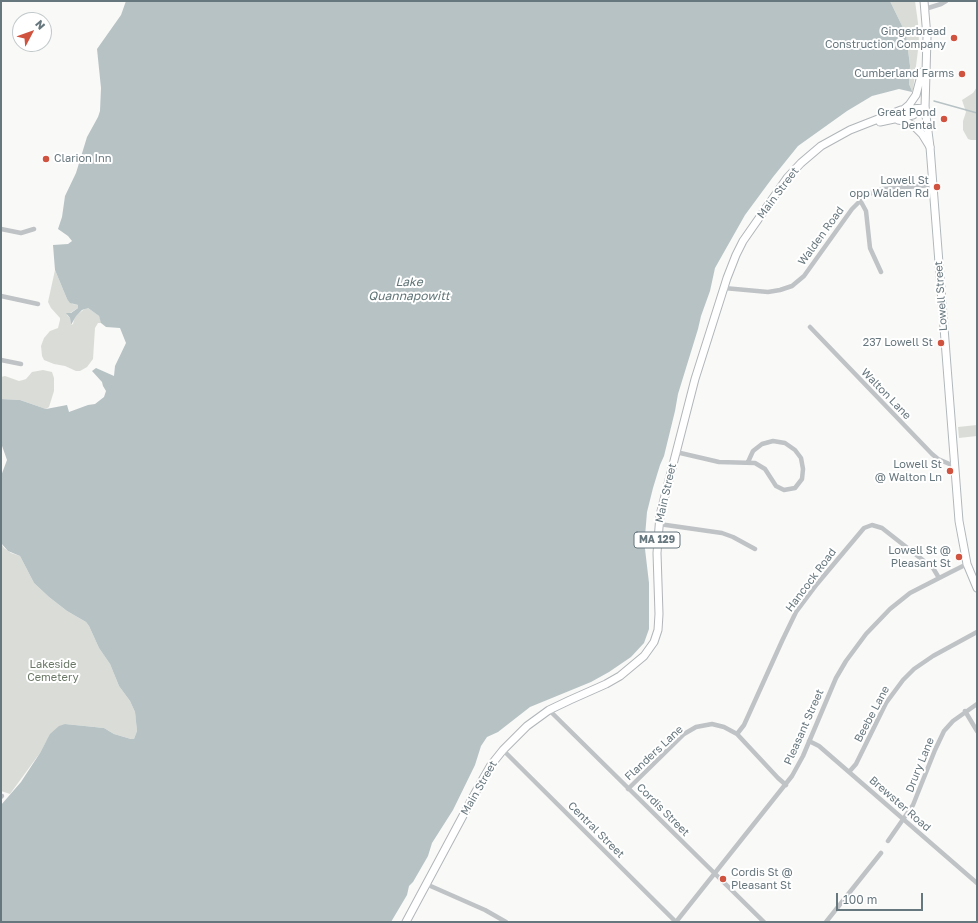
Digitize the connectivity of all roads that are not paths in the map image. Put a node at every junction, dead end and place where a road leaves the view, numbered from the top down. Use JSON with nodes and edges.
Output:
{"nodes":[{"id":1,"x":924,"y":1,"type":"edge"},
{"id":2,"x":946,"y":1,"type":"edge"},
{"id":3,"x":925,"y":9,"type":"junction"},
{"id":4,"x":926,"y":52,"type":"junction"},
{"id":5,"x":925,"y":108,"type":"junction"},
{"id":6,"x":901,"y":110,"type":"junction"},
{"id":7,"x":896,"y":120,"type":"junction"},
{"id":8,"x":868,"y":123,"type":"junction"},
{"id":9,"x":930,"y":147,"type":"junction"},
{"id":10,"x":932,"y":185,"type":"junction"},
{"id":11,"x":860,"y":200,"type":"junction"},
{"id":12,"x":1,"y":229,"type":"edge"},
{"id":13,"x":34,"y":230,"type":"dead end"},
{"id":14,"x":881,"y":272,"type":"dead end"},
{"id":15,"x":724,"y":288,"type":"junction"},
{"id":16,"x":1,"y":296,"type":"edge"},
{"id":17,"x":38,"y":304,"type":"dead end"},
{"id":18,"x":810,"y":327,"type":"dead end"},
{"id":19,"x":1,"y":360,"type":"edge"},
{"id":20,"x":21,"y":364,"type":"dead end"},
{"id":21,"x":676,"y":452,"type":"junction"},
{"id":22,"x":748,"y":462,"type":"junction"},
{"id":23,"x":954,"y":466,"type":"junction"},
{"id":24,"x":659,"y":524,"type":"junction"},
{"id":25,"x":755,"y":549,"type":"dead end"},
{"id":26,"x":967,"y":564,"type":"junction"},
{"id":27,"x":939,"y":578,"type":"junction"},
{"id":28,"x":977,"y":588,"type":"edge"},
{"id":29,"x":977,"y":632,"type":"edge"},
{"id":30,"x":977,"y":704,"type":"edge"},
{"id":31,"x":549,"y":710,"type":"junction"},
{"id":32,"x":965,"y":712,"type":"junction"},
{"id":33,"x":977,"y":731,"type":"edge"},
{"id":34,"x":737,"y":734,"type":"junction"},
{"id":35,"x":809,"y":742,"type":"junction"},
{"id":36,"x":503,"y":750,"type":"junction"},
{"id":37,"x":849,"y":772,"type":"junction"},
{"id":38,"x":786,"y":784,"type":"junction"},
{"id":39,"x":628,"y":789,"type":"junction"},
{"id":40,"x":904,"y":820,"type":"junction"},
{"id":41,"x":888,"y":841,"type":"dead end"},
{"id":42,"x":881,"y":852,"type":"dead end"},
{"id":43,"x":715,"y":874,"type":"junction"},
{"id":44,"x":977,"y":883,"type":"edge"},
{"id":45,"x":426,"y":884,"type":"junction"},
{"id":46,"x":406,"y":922,"type":"edge"},
{"id":47,"x":506,"y":922,"type":"edge"},
{"id":48,"x":676,"y":922,"type":"edge"},
{"id":49,"x":764,"y":922,"type":"edge"},
{"id":50,"x":826,"y":922,"type":"edge"}],
"edges":[{"from":1,"to":3,"type":"main road","name":"Lowell Street","number":"MA 129"},
{"from":2,"to":3,"type":"street"},
{"from":3,"to":4,"type":"main road","name":"Lowell Street","number":"MA 129"},
{"from":4,"to":5,"type":"main road","name":"Lowell Street","number":"MA 129"},
{"from":4,"to":6,"type":"main road","number":"MA 129"},
{"from":5,"to":6,"type":"main road","name":"Main Street"},
{"from":5,"to":7,"type":"main road","name":"Main Street","number":"MA 129"},
{"from":5,"to":9,"type":"main road","name":"Lowell Street"},
{"from":6,"to":8,"type":"main road","name":"Main Street","number":"MA 129"},
{"from":7,"to":8,"type":"main road","name":"Main Street","number":"MA 129"},
{"from":7,"to":9,"type":"main road"},
{"from":8,"to":15,"type":"main road","name":"Main Street","number":"MA 129"},
{"from":9,"to":10,"type":"main road","name":"Lowell Street"},
{"from":10,"to":11,"type":"street","name":"Walden Road"},
{"from":10,"to":23,"type":"main road","name":"Lowell Street"},
{"from":11,"to":14,"type":"street"},
{"from":11,"to":15,"type":"street","name":"Walden Road"},
{"from":12,"to":13,"type":"street"},
{"from":15,"to":21,"type":"main road","name":"Main Street","number":"MA 129"},
{"from":16,"to":17,"type":"street"},
{"from":18,"to":23,"type":"street","name":"Walton Lane"},
{"from":19,"to":20,"type":"street"},
{"from":21,"to":22,"type":"street"},
{"from":21,"to":24,"type":"main road","name":"Main Street","number":"MA 129"},
{"from":22,"to":22,"type":"street"},
{"from":23,"to":26,"type":"main road","name":"Lowell Street"},
{"from":24,"to":25,"type":"street"},
{"from":24,"to":31,"type":"main road","name":"Main Street","number":"MA 129"},
{"from":26,"to":27,"type":"street","name":"Pleasant Street"},
{"from":26,"to":28,"type":"main road","name":"Lowell Street"},
{"from":27,"to":34,"type":"street","name":"Hancock Road"},
{"from":27,"to":35,"type":"street","name":"Pleasant Street"},
{"from":29,"to":37,"type":"street","name":"Beebe Lane"},
{"from":30,"to":32,"type":"street","name":"Drury Lane"},
{"from":31,"to":36,"type":"main road","name":"Main Street","number":"MA 129"},
{"from":31,"to":39,"type":"street","name":"Cordis Street"},
{"from":32,"to":33,"type":"street"},
{"from":32,"to":40,"type":"street","name":"Drury Lane"},
{"from":34,"to":38,"type":"street","name":"Flanders Lane"},
{"from":34,"to":39,"type":"street","name":"Flanders Lane"},
{"from":35,"to":37,"type":"street","name":"Brewster Road"},
{"from":35,"to":38,"type":"street","name":"Pleasant Street"},
{"from":36,"to":45,"type":"main road","name":"Main Street","number":"MA 129"},
{"from":36,"to":48,"type":"street","name":"Central Street"},
{"from":37,"to":40,"type":"street","name":"Brewster Road"},
{"from":38,"to":43,"type":"street","name":"Pleasant Street"},
{"from":39,"to":43,"type":"street","name":"Cordis Street"},
{"from":40,"to":41,"type":"street","name":"Drury Lane"},
{"from":40,"to":44,"type":"street","name":"Brewster Road"},
{"from":42,"to":50,"type":"street"},
{"from":43,"to":48,"type":"street","name":"Pleasant Street"},
{"from":43,"to":49,"type":"street","name":"Cordis Street"},
{"from":45,"to":46,"type":"main road","name":"Main Street","number":"MA 129"},
{"from":45,"to":47,"type":"street"}]}
